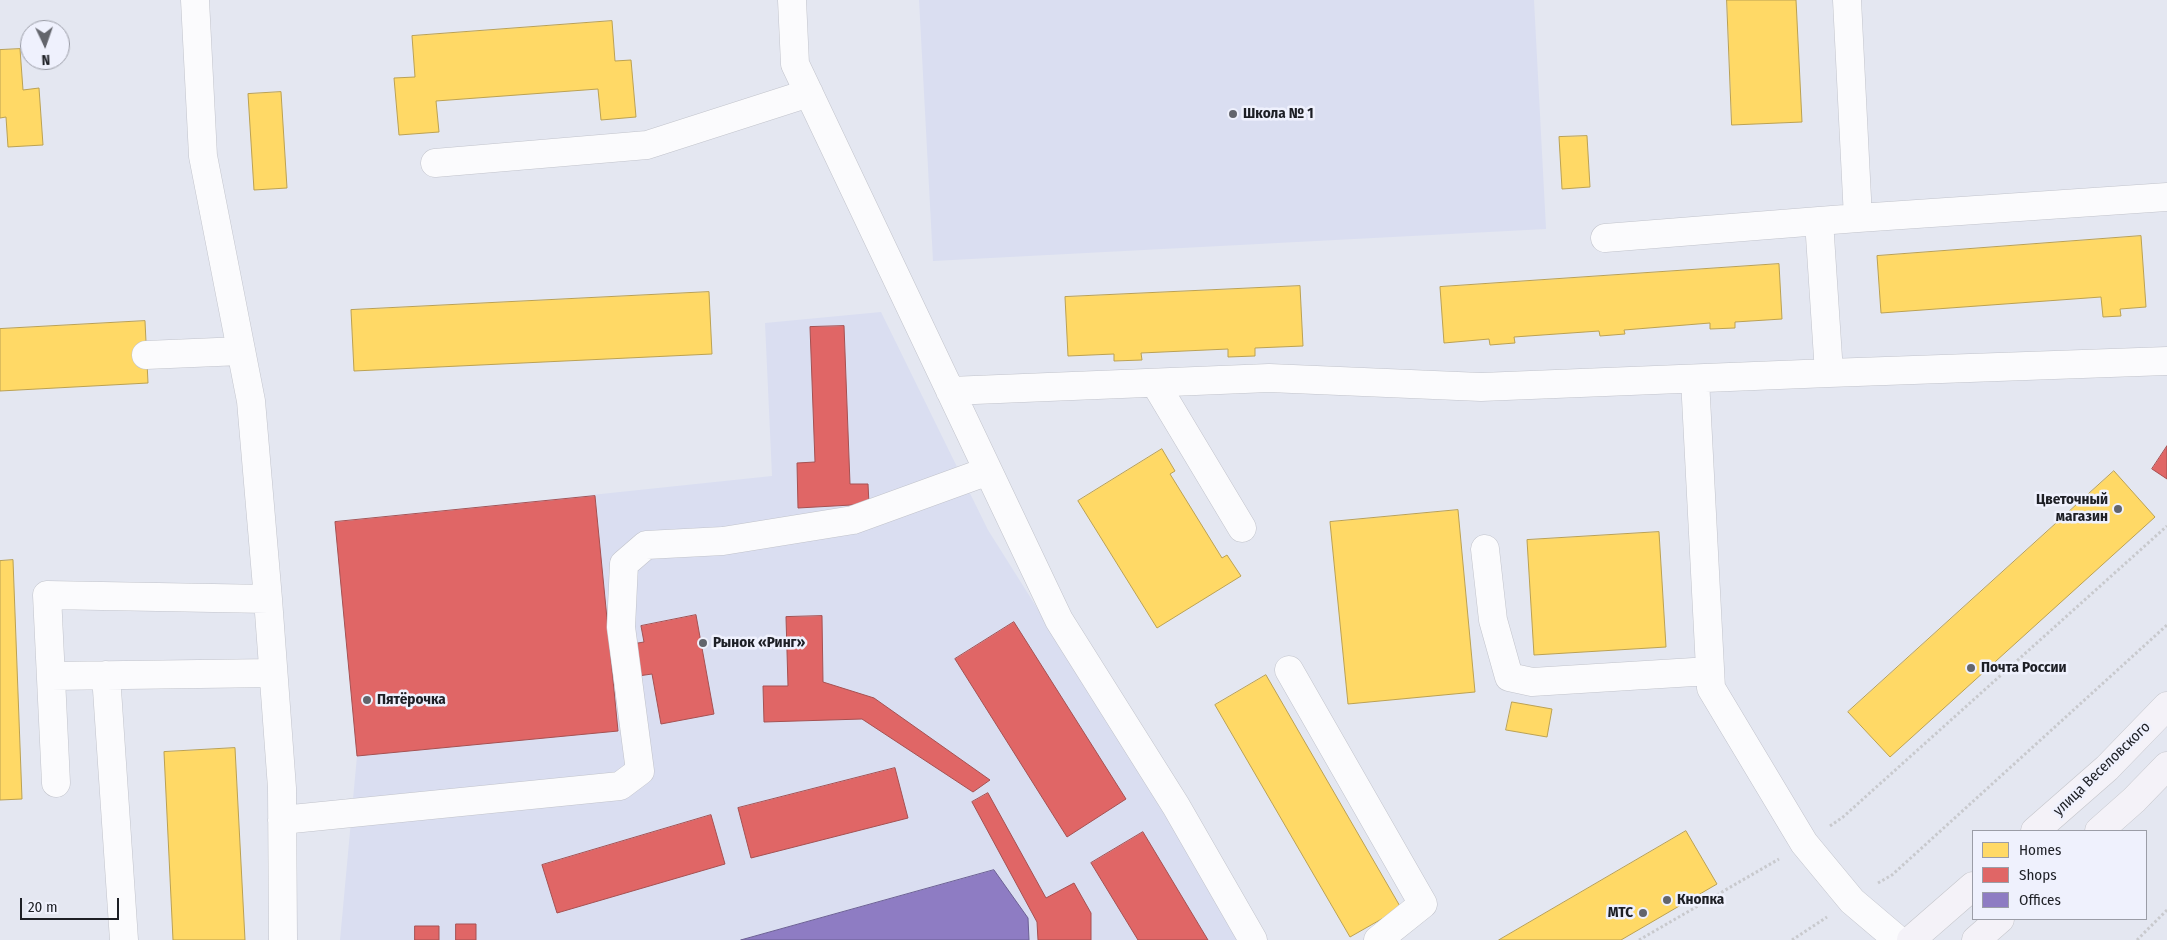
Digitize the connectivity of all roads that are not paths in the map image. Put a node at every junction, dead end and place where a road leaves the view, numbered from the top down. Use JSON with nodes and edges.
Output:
{"nodes":[{"id":1,"x":195,"y":0,"type":"edge"},
{"id":2,"x":792,"y":0,"type":"edge"},
{"id":3,"x":1848,"y":0,"type":"edge"},
{"id":4,"x":809,"y":93,"type":"junction"},
{"id":5,"x":435,"y":163,"type":"dead end"},
{"id":6,"x":2167,"y":198,"type":"edge"},
{"id":7,"x":1858,"y":218,"type":"junction"},
{"id":8,"x":1819,"y":221,"type":"junction"},
{"id":9,"x":1605,"y":238,"type":"dead end"},
{"id":10,"x":241,"y":351,"type":"junction"},
{"id":11,"x":146,"y":355,"type":"dead end"},
{"id":12,"x":2167,"y":361,"type":"edge"},
{"id":13,"x":1830,"y":373,"type":"junction"},
{"id":14,"x":1695,"y":379,"type":"junction"},
{"id":15,"x":1154,"y":383,"type":"junction"},
{"id":16,"x":950,"y":391,"type":"junction"},
{"id":17,"x":988,"y":471,"type":"junction"},
{"id":18,"x":1242,"y":528,"type":"dead end"},
{"id":19,"x":1485,"y":549,"type":"dead end"},
{"id":20,"x":268,"y":599,"type":"junction"},
{"id":21,"x":1290,"y":670,"type":"dead end"},
{"id":22,"x":1710,"y":671,"type":"junction"},
{"id":23,"x":274,"y":672,"type":"junction"},
{"id":24,"x":106,"y":675,"type":"junction"},
{"id":25,"x":51,"y":676,"type":"junction"},
{"id":26,"x":2167,"y":706,"type":"edge"},
{"id":27,"x":2167,"y":766,"type":"edge"},
{"id":28,"x":56,"y":783,"type":"dead end"},
{"id":29,"x":282,"y":820,"type":"junction"},
{"id":30,"x":2036,"y":830,"type":"edge"},
{"id":31,"x":2100,"y":830,"type":"edge"},
{"id":32,"x":1972,"y":887,"type":"edge"},
{"id":33,"x":1999,"y":920,"type":"edge"},
{"id":34,"x":124,"y":940,"type":"edge"},
{"id":35,"x":283,"y":940,"type":"edge"},
{"id":36,"x":1253,"y":940,"type":"edge"},
{"id":37,"x":1378,"y":940,"type":"edge"},
{"id":38,"x":1898,"y":940,"type":"edge"},
{"id":39,"x":1911,"y":940,"type":"edge"},
{"id":40,"x":1976,"y":940,"type":"edge"}],
"edges":[{"from":1,"to":10,"type":"street"},
{"from":2,"to":4,"type":"street"},
{"from":3,"to":7,"type":"street"},
{"from":4,"to":5,"type":"street"},
{"from":4,"to":16,"type":"street"},
{"from":6,"to":7,"type":"street"},
{"from":7,"to":8,"type":"street"},
{"from":8,"to":9,"type":"street"},
{"from":8,"to":13,"type":"street"},
{"from":10,"to":11,"type":"street"},
{"from":10,"to":20,"type":"street"},
{"from":12,"to":13,"type":"street"},
{"from":13,"to":14,"type":"street"},
{"from":14,"to":15,"type":"street"},
{"from":14,"to":22,"type":"street"},
{"from":15,"to":16,"type":"street"},
{"from":15,"to":18,"type":"street"},
{"from":16,"to":17,"type":"street"},
{"from":17,"to":29,"type":"street"},
{"from":17,"to":36,"type":"street"},
{"from":19,"to":22,"type":"street"},
{"from":20,"to":23,"type":"street"},
{"from":20,"to":25,"type":"street"},
{"from":21,"to":37,"type":"street"},
{"from":22,"to":38,"type":"street"},
{"from":23,"to":24,"type":"street"},
{"from":23,"to":29,"type":"street"},
{"from":24,"to":25,"type":"street"},
{"from":24,"to":34,"type":"street"},
{"from":25,"to":28,"type":"street"},
{"from":26,"to":30,"type":"main road","name":"улица Веселовского"},
{"from":27,"to":31,"type":"main road"},
{"from":29,"to":35,"type":"street"},
{"from":32,"to":39,"type":"main road"},
{"from":33,"to":40,"type":"main road"}]}
